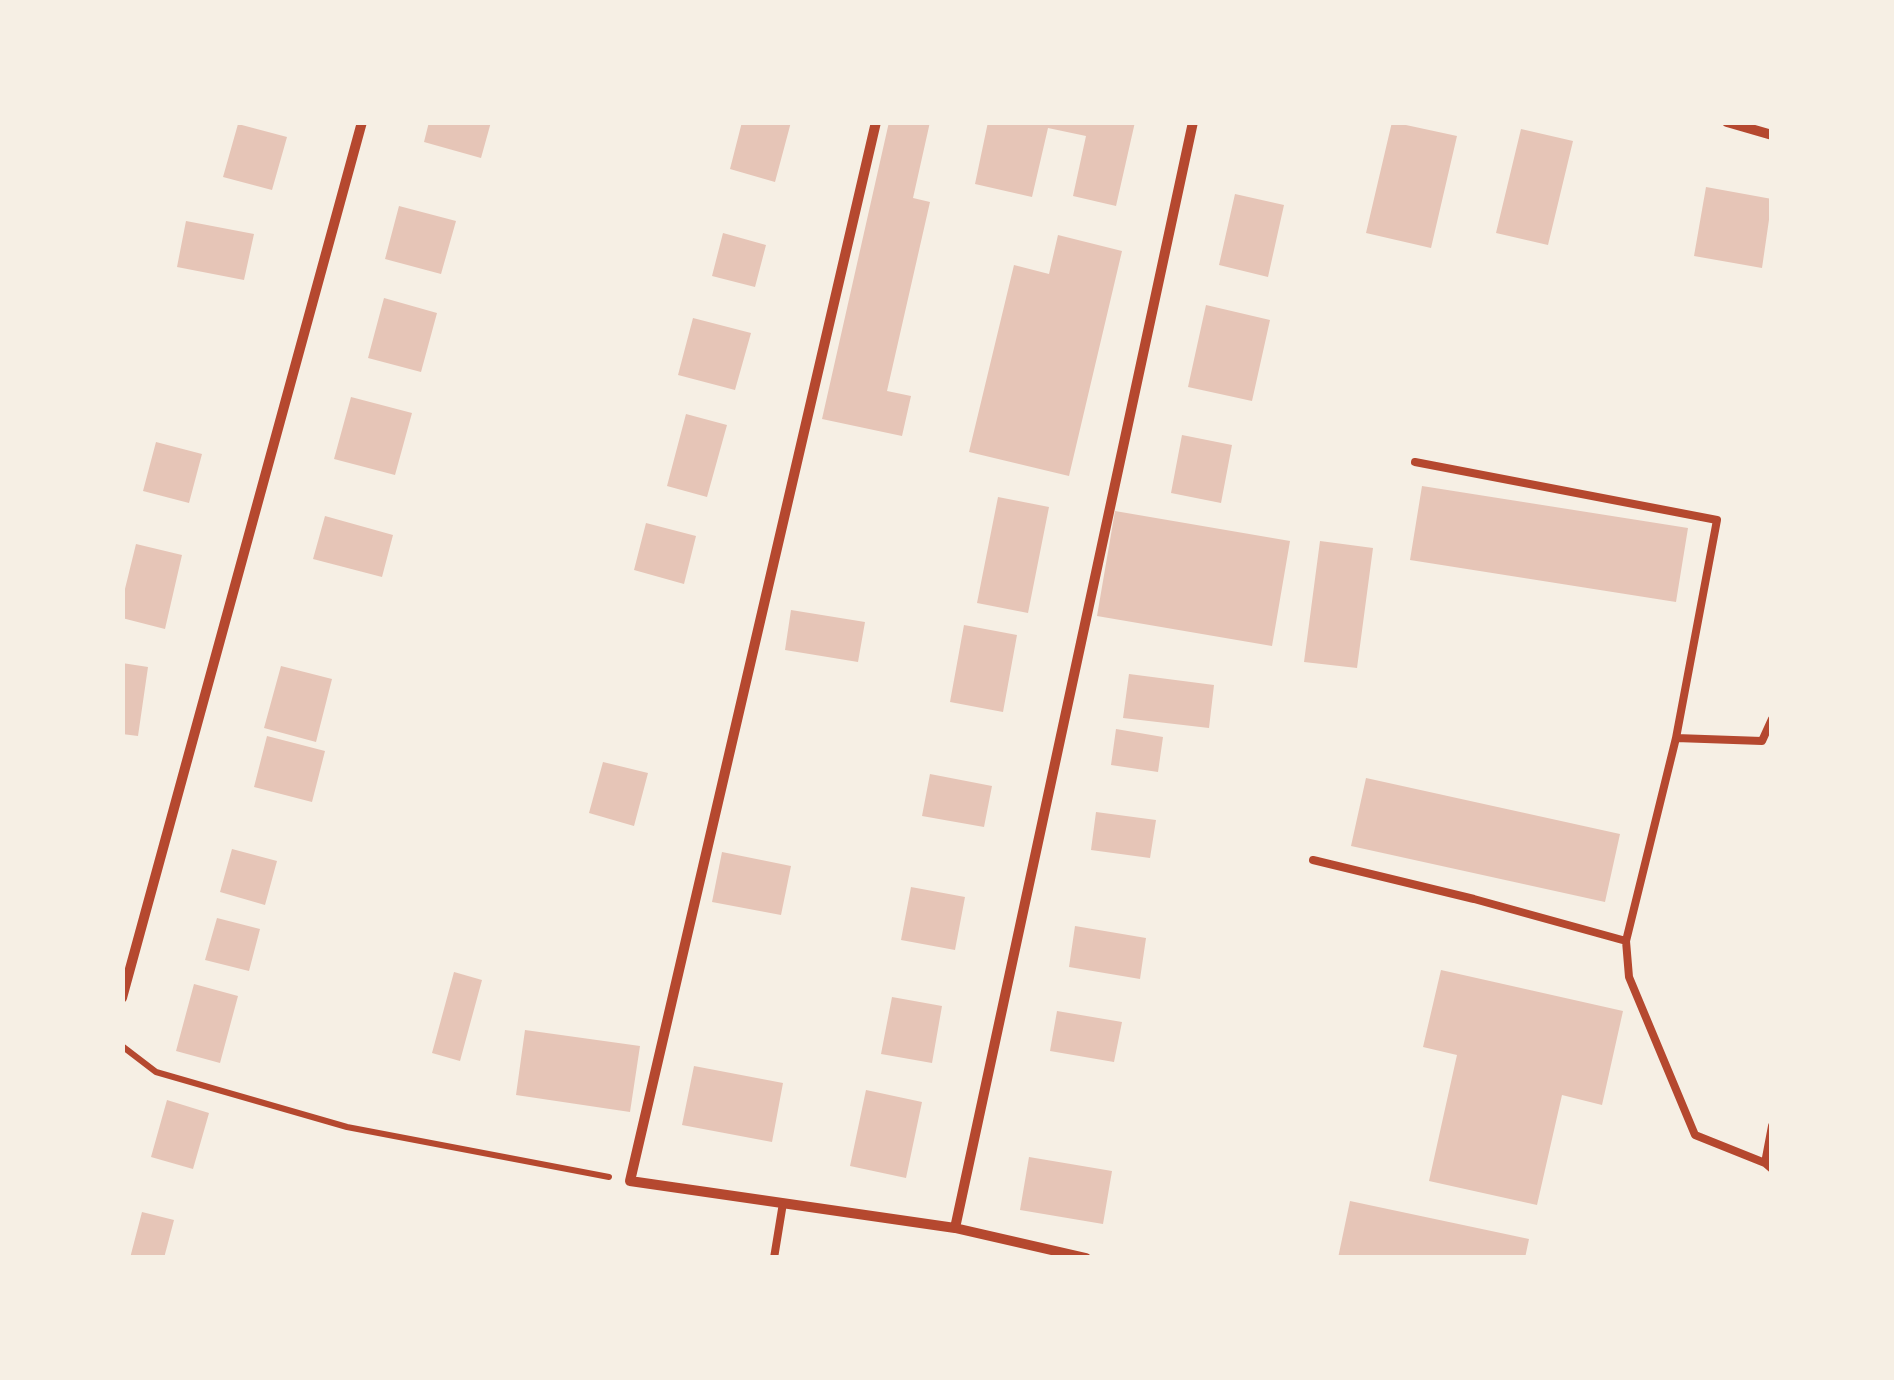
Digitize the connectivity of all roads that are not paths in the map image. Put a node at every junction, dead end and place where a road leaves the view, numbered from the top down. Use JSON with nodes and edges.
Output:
{"nodes":[{"id":1,"x":362,"y":122,"type":"edge"},
{"id":2,"x":876,"y":122,"type":"edge"},
{"id":3,"x":1193,"y":122,"type":"edge"},
{"id":4,"x":1727,"y":122,"type":"edge"},
{"id":5,"x":1772,"y":135,"type":"edge"},
{"id":6,"x":1415,"y":462,"type":"dead end"},
{"id":7,"x":1772,"y":720,"type":"edge"},
{"id":8,"x":1676,"y":738,"type":"junction"},
{"id":9,"x":1313,"y":860,"type":"dead end"},
{"id":10,"x":1626,"y":941,"type":"junction"},
{"id":11,"x":122,"y":998,"type":"edge"},
{"id":12,"x":1772,"y":1126,"type":"edge"},
{"id":13,"x":1768,"y":1166,"type":"edge"},
{"id":14,"x":783,"y":1203,"type":"junction"},
{"id":15,"x":955,"y":1228,"type":"junction"},
{"id":16,"x":774,"y":1258,"type":"edge"},
{"id":17,"x":1086,"y":1258,"type":"edge"}],
"edges":[{"from":1,"to":11,"type":"street"},
{"from":2,"to":14,"type":"street"},
{"from":3,"to":15,"type":"street"},
{"from":4,"to":5,"type":"street"},
{"from":6,"to":8,"type":"lane"},
{"from":7,"to":8,"type":"lane"},
{"from":8,"to":10,"type":"lane"},
{"from":9,"to":10,"type":"lane"},
{"from":10,"to":13,"type":"lane"},
{"from":12,"to":13,"type":"lane"},
{"from":14,"to":15,"type":"street"},
{"from":14,"to":16,"type":"lane"},
{"from":15,"to":17,"type":"street"}]}
